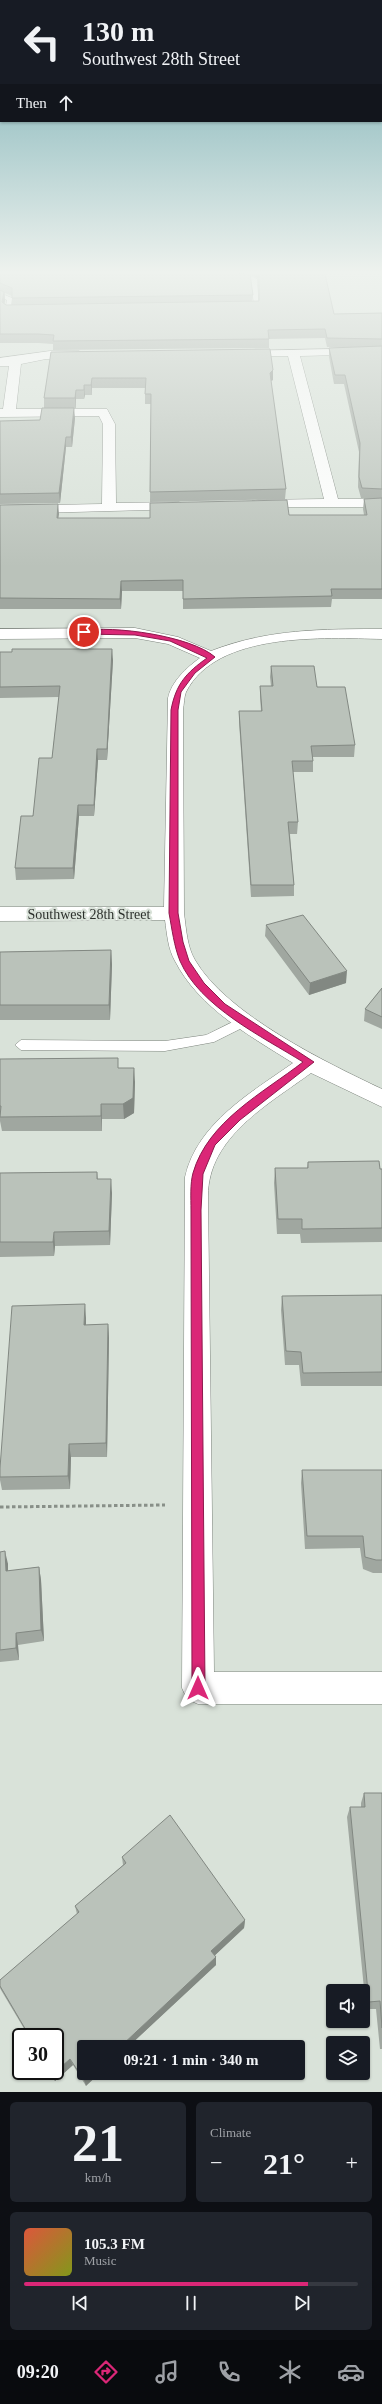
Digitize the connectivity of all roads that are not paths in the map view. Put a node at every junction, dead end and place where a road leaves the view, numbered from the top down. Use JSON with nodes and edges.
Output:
{"nodes":[{"id":1,"x":13,"y":372,"type":"edge"},
{"id":2,"x":298,"y":372,"type":"edge"},
{"id":3,"x":5,"y":413,"type":"edge"},
{"id":4,"x":382,"y":502,"type":"edge"},
{"id":5,"x":332,"y":503,"type":"junction"},
{"id":6,"x":244,"y":505,"type":"edge"},
{"id":7,"x":196,"y":506,"type":"edge"},
{"id":8,"x":109,"y":507,"type":"junction"},
{"id":9,"x":0,"y":510,"type":"edge"},
{"id":10,"x":0,"y":634,"type":"edge"},
{"id":11,"x":382,"y":634,"type":"edge"},
{"id":12,"x":212,"y":657,"type":"junction"},
{"id":13,"x":174,"y":913,"type":"junction"},
{"id":14,"x":0,"y":914,"type":"edge"},
{"id":15,"x":246,"y":1021,"type":"junction"},
{"id":16,"x":20,"y":1045,"type":"dead end"},
{"id":17,"x":310,"y":1062,"type":"junction"},
{"id":18,"x":382,"y":1099,"type":"edge"},
{"id":19,"x":382,"y":1688,"type":"edge"}],
"edges":[{"from":1,"to":3,"type":"street"},
{"from":2,"to":5,"type":"street"},
{"from":3,"to":8,"type":"street"},
{"from":4,"to":5,"type":"street"},
{"from":5,"to":6,"type":"street"},
{"from":7,"to":8,"type":"street"},
{"from":8,"to":9,"type":"street"},
{"from":10,"to":12,"type":"street"},
{"from":11,"to":12,"type":"street"},
{"from":12,"to":13,"type":"street"},
{"from":13,"to":14,"type":"street","name":"Southwest 28th Street"},
{"from":13,"to":15,"type":"street"},
{"from":15,"to":16,"type":"lane"},
{"from":15,"to":17,"type":"street"},
{"from":17,"to":18,"type":"street"},
{"from":17,"to":19,"type":"street"}]}
